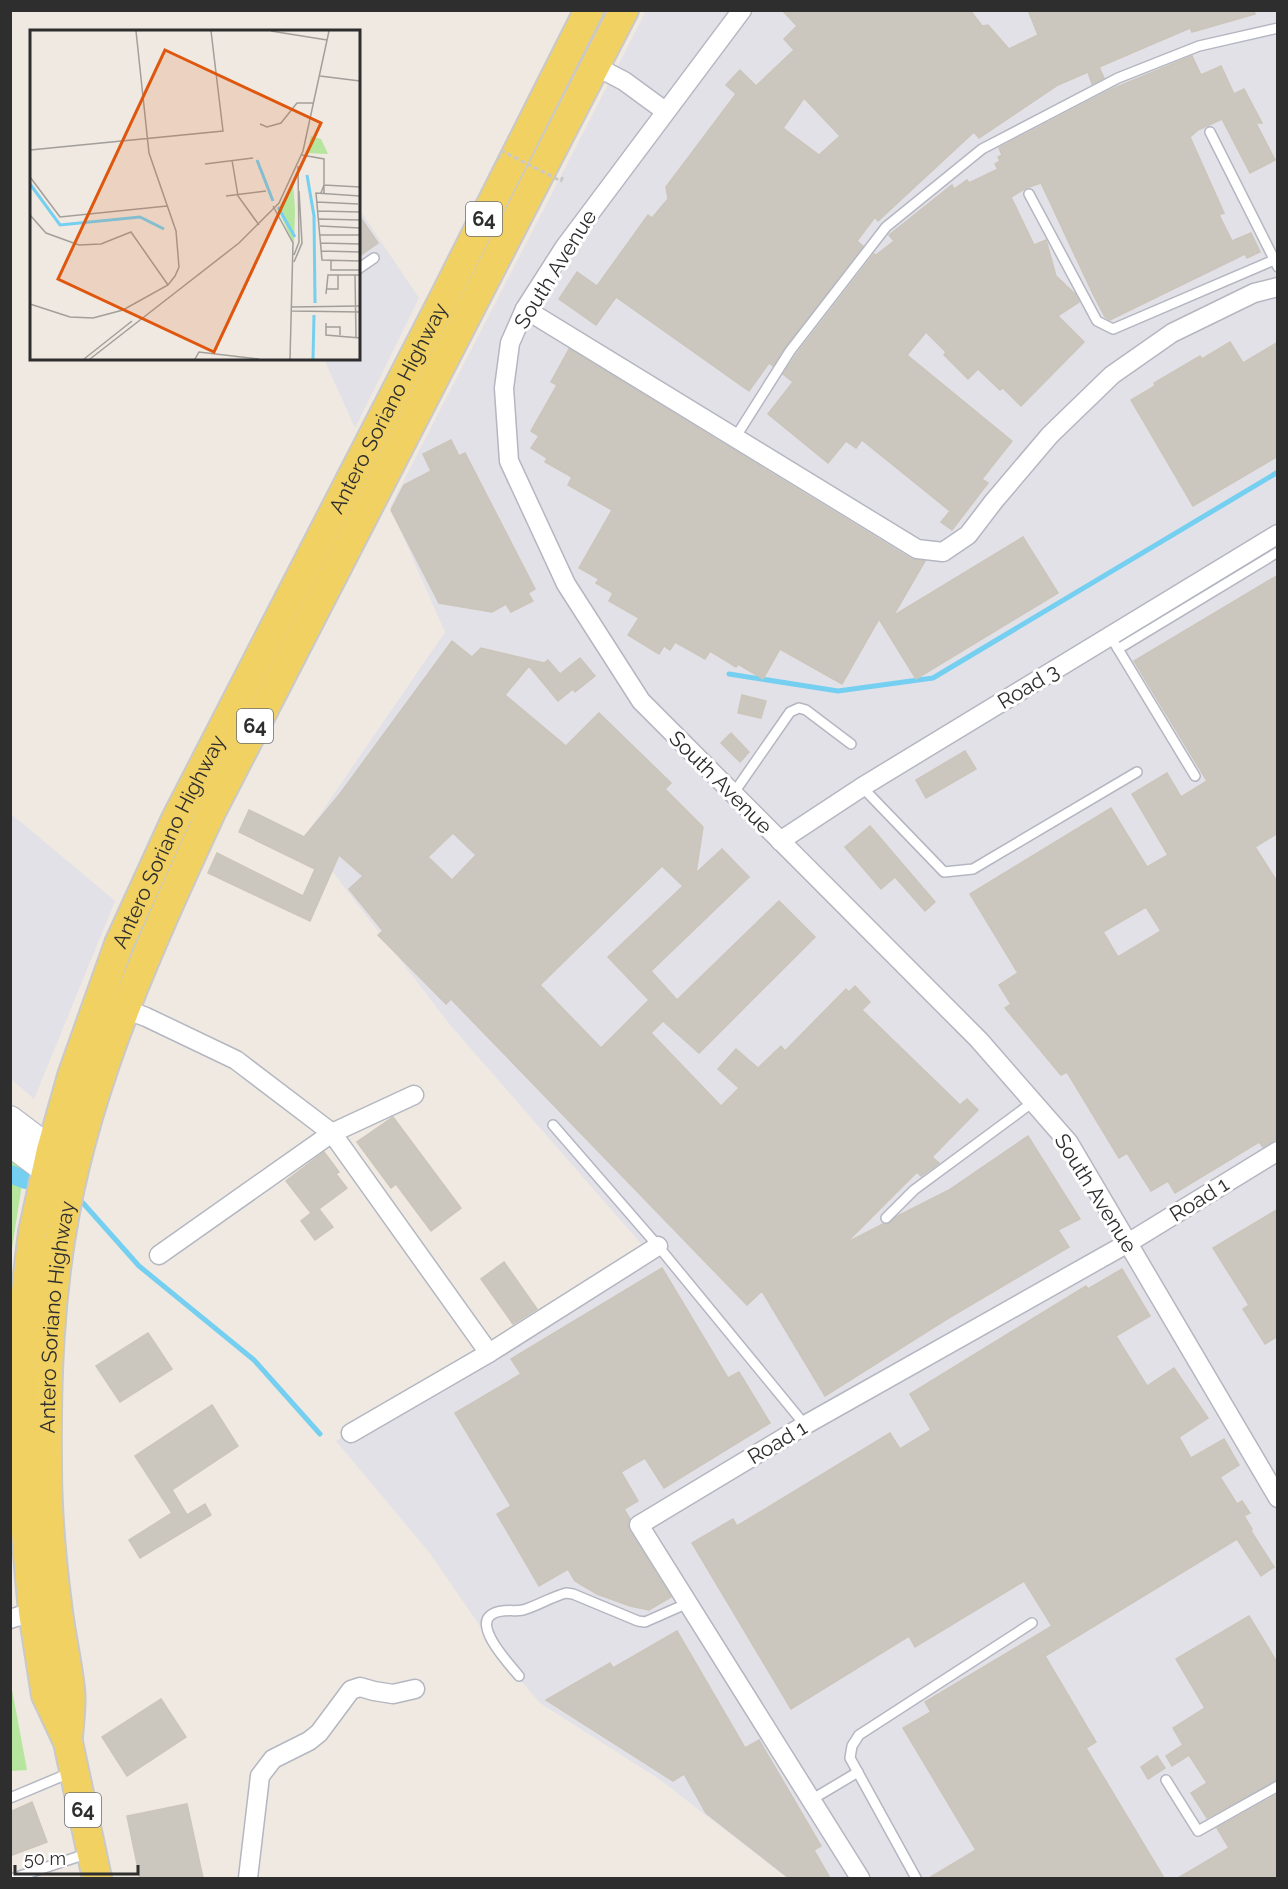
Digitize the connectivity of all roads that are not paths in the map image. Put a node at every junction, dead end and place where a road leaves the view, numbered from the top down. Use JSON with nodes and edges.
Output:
{"nodes":[{"id":1,"x":589,"y":10,"type":"edge"},
{"id":2,"x":624,"y":10,"type":"edge"},
{"id":3,"x":742,"y":10,"type":"edge"},
{"id":4,"x":1278,"y":28,"type":"edge"},
{"id":5,"x":595,"y":66,"type":"junction"},
{"id":6,"x":665,"y":111,"type":"junction"},
{"id":7,"x":1210,"y":132,"type":"dead end"},
{"id":8,"x":1029,"y":194,"type":"dead end"},
{"id":9,"x":374,"y":258,"type":"dead end"},
{"id":10,"x":1276,"y":264,"type":"edge"},
{"id":11,"x":360,"y":268,"type":"edge"},
{"id":12,"x":1278,"y":287,"type":"edge"},
{"id":13,"x":525,"y":309,"type":"junction"},
{"id":14,"x":735,"y":438,"type":"junction"},
{"id":15,"x":1278,"y":534,"type":"edge"},
{"id":16,"x":1278,"y":552,"type":"edge"},
{"id":17,"x":1114,"y":642,"type":"junction"},
{"id":18,"x":851,"y":744,"type":"dead end"},
{"id":19,"x":1137,"y":772,"type":"dead end"},
{"id":20,"x":1195,"y":776,"type":"dead end"},
{"id":21,"x":862,"y":787,"type":"junction"},
{"id":22,"x":733,"y":794,"type":"junction"},
{"id":23,"x":780,"y":841,"type":"junction"},
{"id":24,"x":98,"y":1000,"type":"junction"},
{"id":25,"x":126,"y":1009,"type":"junction"},
{"id":26,"x":414,"y":1095,"type":"dead end"},
{"id":27,"x":1033,"y":1102,"type":"junction"},
{"id":28,"x":10,"y":1119,"type":"edge"},
{"id":29,"x":553,"y":1125,"type":"dead end"},
{"id":30,"x":332,"y":1133,"type":"junction"},
{"id":31,"x":10,"y":1143,"type":"edge"},
{"id":32,"x":1278,"y":1151,"type":"edge"},
{"id":33,"x":56,"y":1165,"type":"junction"},
{"id":34,"x":886,"y":1218,"type":"dead end"},
{"id":35,"x":1128,"y":1243,"type":"junction"},
{"id":36,"x":658,"y":1246,"type":"junction"},
{"id":37,"x":159,"y":1255,"type":"dead end"},
{"id":38,"x":489,"y":1353,"type":"junction"},
{"id":39,"x":805,"y":1425,"type":"junction"},
{"id":40,"x":351,"y":1433,"type":"dead end"},
{"id":41,"x":1271,"y":1475,"type":"edge"},
{"id":42,"x":1278,"y":1498,"type":"edge"},
{"id":43,"x":688,"y":1603,"type":"junction"},
{"id":44,"x":33,"y":1611,"type":"edge"},
{"id":45,"x":1032,"y":1623,"type":"dead end"},
{"id":46,"x":519,"y":1676,"type":"dead end"},
{"id":47,"x":415,"y":1689,"type":"dead end"},
{"id":48,"x":74,"y":1771,"type":"junction"},
{"id":49,"x":858,"y":1773,"type":"junction"},
{"id":50,"x":1166,"y":1780,"type":"dead end"},
{"id":51,"x":1278,"y":1786,"type":"edge"},
{"id":52,"x":10,"y":1798,"type":"edge"},
{"id":53,"x":811,"y":1800,"type":"junction"},
{"id":54,"x":94,"y":1865,"type":"edge"},
{"id":55,"x":14,"y":1878,"type":"edge"},
{"id":56,"x":248,"y":1878,"type":"edge"},
{"id":57,"x":860,"y":1878,"type":"edge"},
{"id":58,"x":916,"y":1878,"type":"edge"}],
"edges":[{"from":1,"to":24,"type":"main road","name":"Antero Soriano Highway","number":"64"},
{"from":2,"to":5,"type":"main road","name":"Antero Soriano Highway","number":"64"},
{"from":3,"to":6,"type":"street","name":"South Avenue"},
{"from":4,"to":14,"type":"lane"},
{"from":5,"to":6,"type":"street"},
{"from":5,"to":25,"type":"main road","name":"Antero Soriano Highway","number":"64"},
{"from":6,"to":13,"type":"street","name":"South Avenue"},
{"from":7,"to":10,"type":"lane"},
{"from":8,"to":10,"type":"lane"},
{"from":9,"to":11,"type":"lane"},
{"from":12,"to":14,"type":"street"},
{"from":13,"to":14,"type":"street"},
{"from":13,"to":22,"type":"street","name":"South Avenue"},
{"from":15,"to":17,"type":"street","name":"Road 3"},
{"from":16,"to":17,"type":"lane"},
{"from":17,"to":20,"type":"lane"},
{"from":17,"to":21,"type":"street","name":"Road 3"},
{"from":18,"to":22,"type":"lane"},
{"from":19,"to":21,"type":"lane"},
{"from":21,"to":23,"type":"street","name":"Road 3"},
{"from":22,"to":23,"type":"street","name":"South Avenue"},
{"from":23,"to":27,"type":"street","name":"South Avenue"},
{"from":24,"to":25,"type":"street"},
{"from":24,"to":33,"type":"main road","name":"Antero Soriano Highway","number":"64"},
{"from":25,"to":30,"type":"street"},
{"from":25,"to":33,"type":"main road","name":"Antero Soriano Highway","number":"64"},
{"from":26,"to":30,"type":"street"},
{"from":27,"to":34,"type":"lane"},
{"from":27,"to":35,"type":"street","name":"South Avenue"},
{"from":28,"to":33,"type":"main road"},
{"from":29,"to":36,"type":"lane"},
{"from":30,"to":37,"type":"street"},
{"from":30,"to":38,"type":"street"},
{"from":31,"to":33,"type":"main road"},
{"from":32,"to":35,"type":"street","name":"Road 1"},
{"from":33,"to":44,"type":"main road","name":"Antero Soriano Highway","number":"64"},
{"from":35,"to":39,"type":"street","name":"Road 1"},
{"from":35,"to":41,"type":"street","name":"South Avenue"},
{"from":36,"to":38,"type":"street"},
{"from":36,"to":39,"type":"lane"},
{"from":38,"to":40,"type":"street"},
{"from":39,"to":43,"type":"street","name":"Road 1"},
{"from":41,"to":42,"type":"street","name":"South Avenue"},
{"from":43,"to":46,"type":"lane"},
{"from":43,"to":53,"type":"street","name":"Road 1"},
{"from":44,"to":48,"type":"main road","name":"Antero Soriano Highway","number":"64"},
{"from":45,"to":49,"type":"lane"},
{"from":47,"to":56,"type":"street"},
{"from":48,"to":52,"type":"lane"},
{"from":48,"to":54,"type":"main road","name":"Antero Soriano Highway","number":"64"},
{"from":49,"to":53,"type":"lane"},
{"from":49,"to":58,"type":"lane"},
{"from":50,"to":51,"type":"lane"},
{"from":53,"to":57,"type":"street","name":"Road 1"},
{"from":54,"to":55,"type":"lane"}]}
